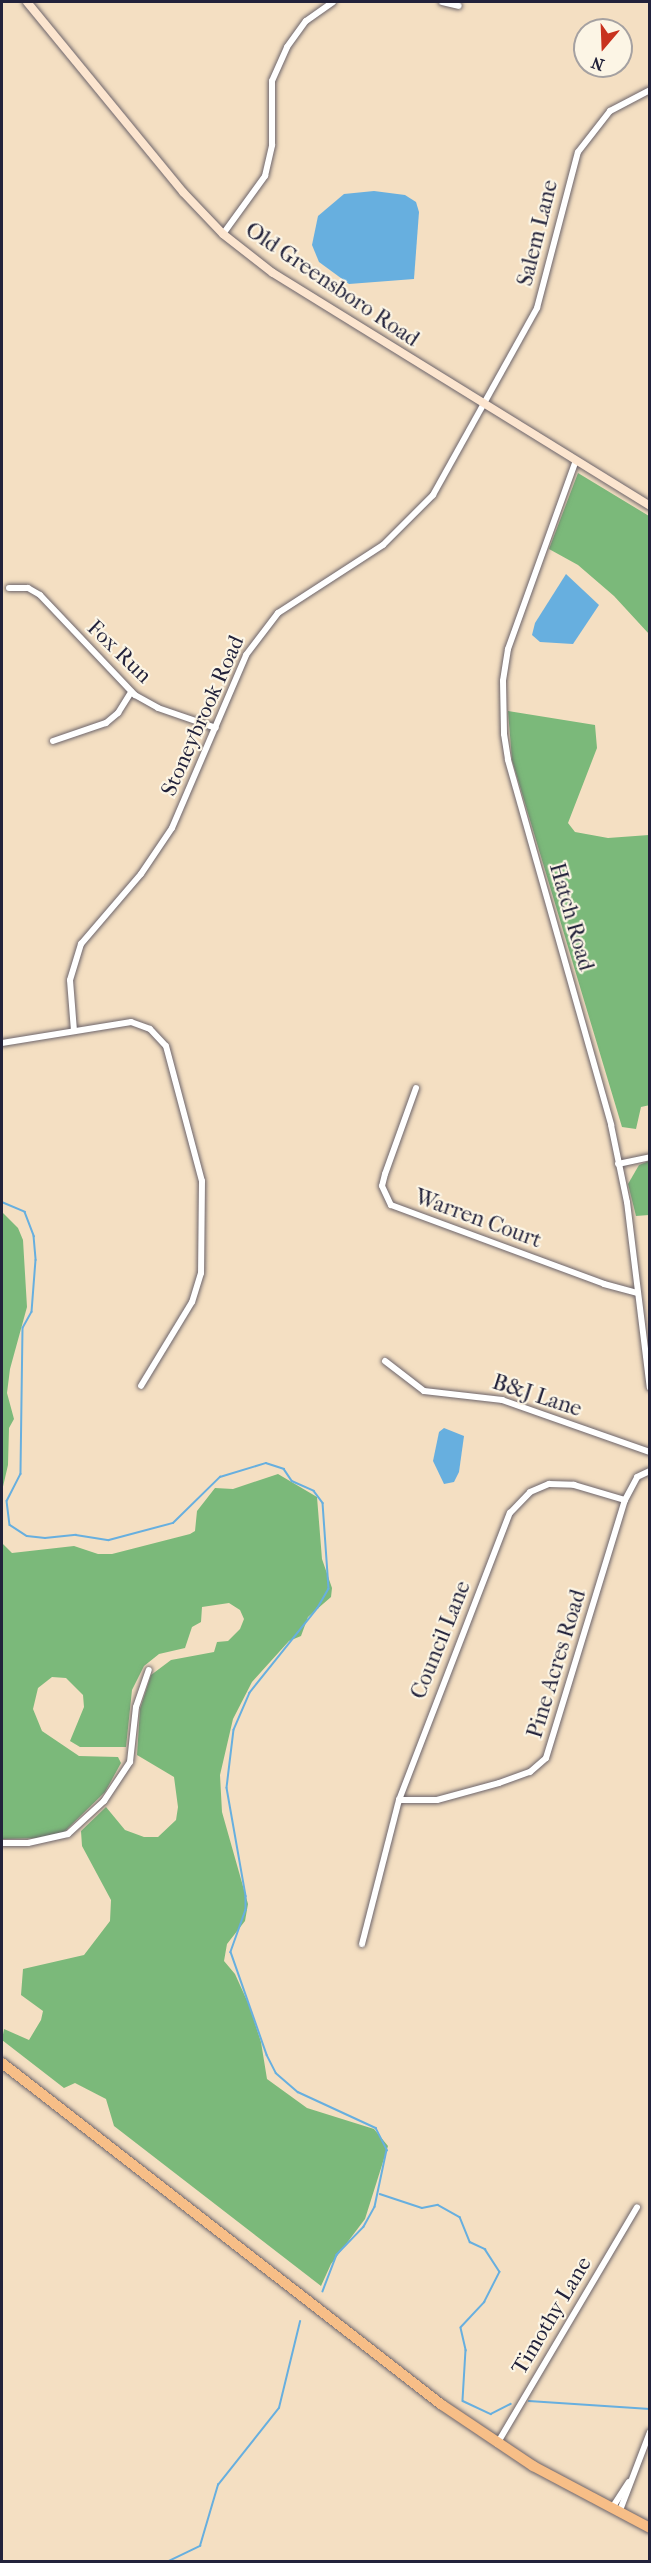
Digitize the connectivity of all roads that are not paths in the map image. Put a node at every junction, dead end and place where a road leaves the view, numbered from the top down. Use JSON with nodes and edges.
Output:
{"nodes":[{"id":1,"x":27,"y":2,"type":"edge"},
{"id":2,"x":333,"y":2,"type":"edge"},
{"id":3,"x":442,"y":2,"type":"edge"},
{"id":4,"x":459,"y":6,"type":"dead end"},
{"id":5,"x":650,"y":90,"type":"edge"},
{"id":6,"x":223,"y":234,"type":"junction"},
{"id":7,"x":481,"y":405,"type":"junction"},
{"id":8,"x":575,"y":463,"type":"junction"},
{"id":9,"x":650,"y":506,"type":"edge"},
{"id":10,"x":9,"y":588,"type":"dead end"},
{"id":11,"x":131,"y":692,"type":"junction"},
{"id":12,"x":216,"y":728,"type":"junction"},
{"id":13,"x":53,"y":741,"type":"dead end"},
{"id":14,"x":74,"y":1031,"type":"junction"},
{"id":15,"x":2,"y":1043,"type":"edge"},
{"id":16,"x":416,"y":1088,"type":"dead end"},
{"id":17,"x":650,"y":1157,"type":"edge"},
{"id":18,"x":618,"y":1164,"type":"junction"},
{"id":19,"x":638,"y":1293,"type":"junction"},
{"id":20,"x":385,"y":1361,"type":"dead end"},
{"id":21,"x":141,"y":1386,"type":"dead end"},
{"id":22,"x":650,"y":1389,"type":"edge"},
{"id":23,"x":650,"y":1452,"type":"edge"},
{"id":24,"x":650,"y":1471,"type":"edge"},
{"id":25,"x":625,"y":1500,"type":"junction"},
{"id":26,"x":149,"y":1670,"type":"dead end"},
{"id":27,"x":399,"y":1800,"type":"junction"},
{"id":28,"x":2,"y":1843,"type":"edge"},
{"id":29,"x":362,"y":1944,"type":"dead end"},
{"id":30,"x":2,"y":2063,"type":"edge"},
{"id":31,"x":638,"y":2206,"type":"dead end"},
{"id":32,"x":650,"y":2432,"type":"edge"},
{"id":33,"x":498,"y":2444,"type":"junction"},
{"id":34,"x":615,"y":2511,"type":"junction"},
{"id":35,"x":650,"y":2528,"type":"edge"}],
"edges":[{"from":1,"to":6,"type":"street","name":"Old Greensboro Road"},
{"from":2,"to":6,"type":"street"},
{"from":3,"to":4,"type":"street"},
{"from":5,"to":7,"type":"street","name":"Salem Lane"},
{"from":6,"to":7,"type":"street","name":"Old Greensboro Road"},
{"from":7,"to":8,"type":"street","name":"Old Greensboro Road"},
{"from":7,"to":12,"type":"street","name":"Stoneybrook Road"},
{"from":8,"to":9,"type":"street","name":"Old Greensboro Road"},
{"from":8,"to":18,"type":"street","name":"Hatch Road"},
{"from":10,"to":11,"type":"street","name":"Fox Run"},
{"from":11,"to":12,"type":"street","name":"Fox Run"},
{"from":11,"to":13,"type":"street"},
{"from":12,"to":14,"type":"street","name":"Stoneybrook Road"},
{"from":14,"to":15,"type":"street"},
{"from":14,"to":21,"type":"street"},
{"from":16,"to":19,"type":"street","name":"Warren Court"},
{"from":17,"to":18,"type":"street"},
{"from":18,"to":19,"type":"street","name":"Hatch Road"},
{"from":19,"to":22,"type":"street","name":"Hatch Road"},
{"from":20,"to":23,"type":"street","name":"B&J Lane"},
{"from":24,"to":25,"type":"street"},
{"from":25,"to":27,"type":"street","name":"Pine Acres Road"},
{"from":25,"to":27,"type":"street","name":"Council Lane"},
{"from":26,"to":28,"type":"street"},
{"from":27,"to":29,"type":"street","name":"Council Lane"},
{"from":30,"to":33,"type":"highway"},
{"from":31,"to":33,"type":"street","name":"Timothy Lane"},
{"from":32,"to":34,"type":"street"},
{"from":33,"to":34,"type":"highway"},
{"from":34,"to":35,"type":"highway"}]}
